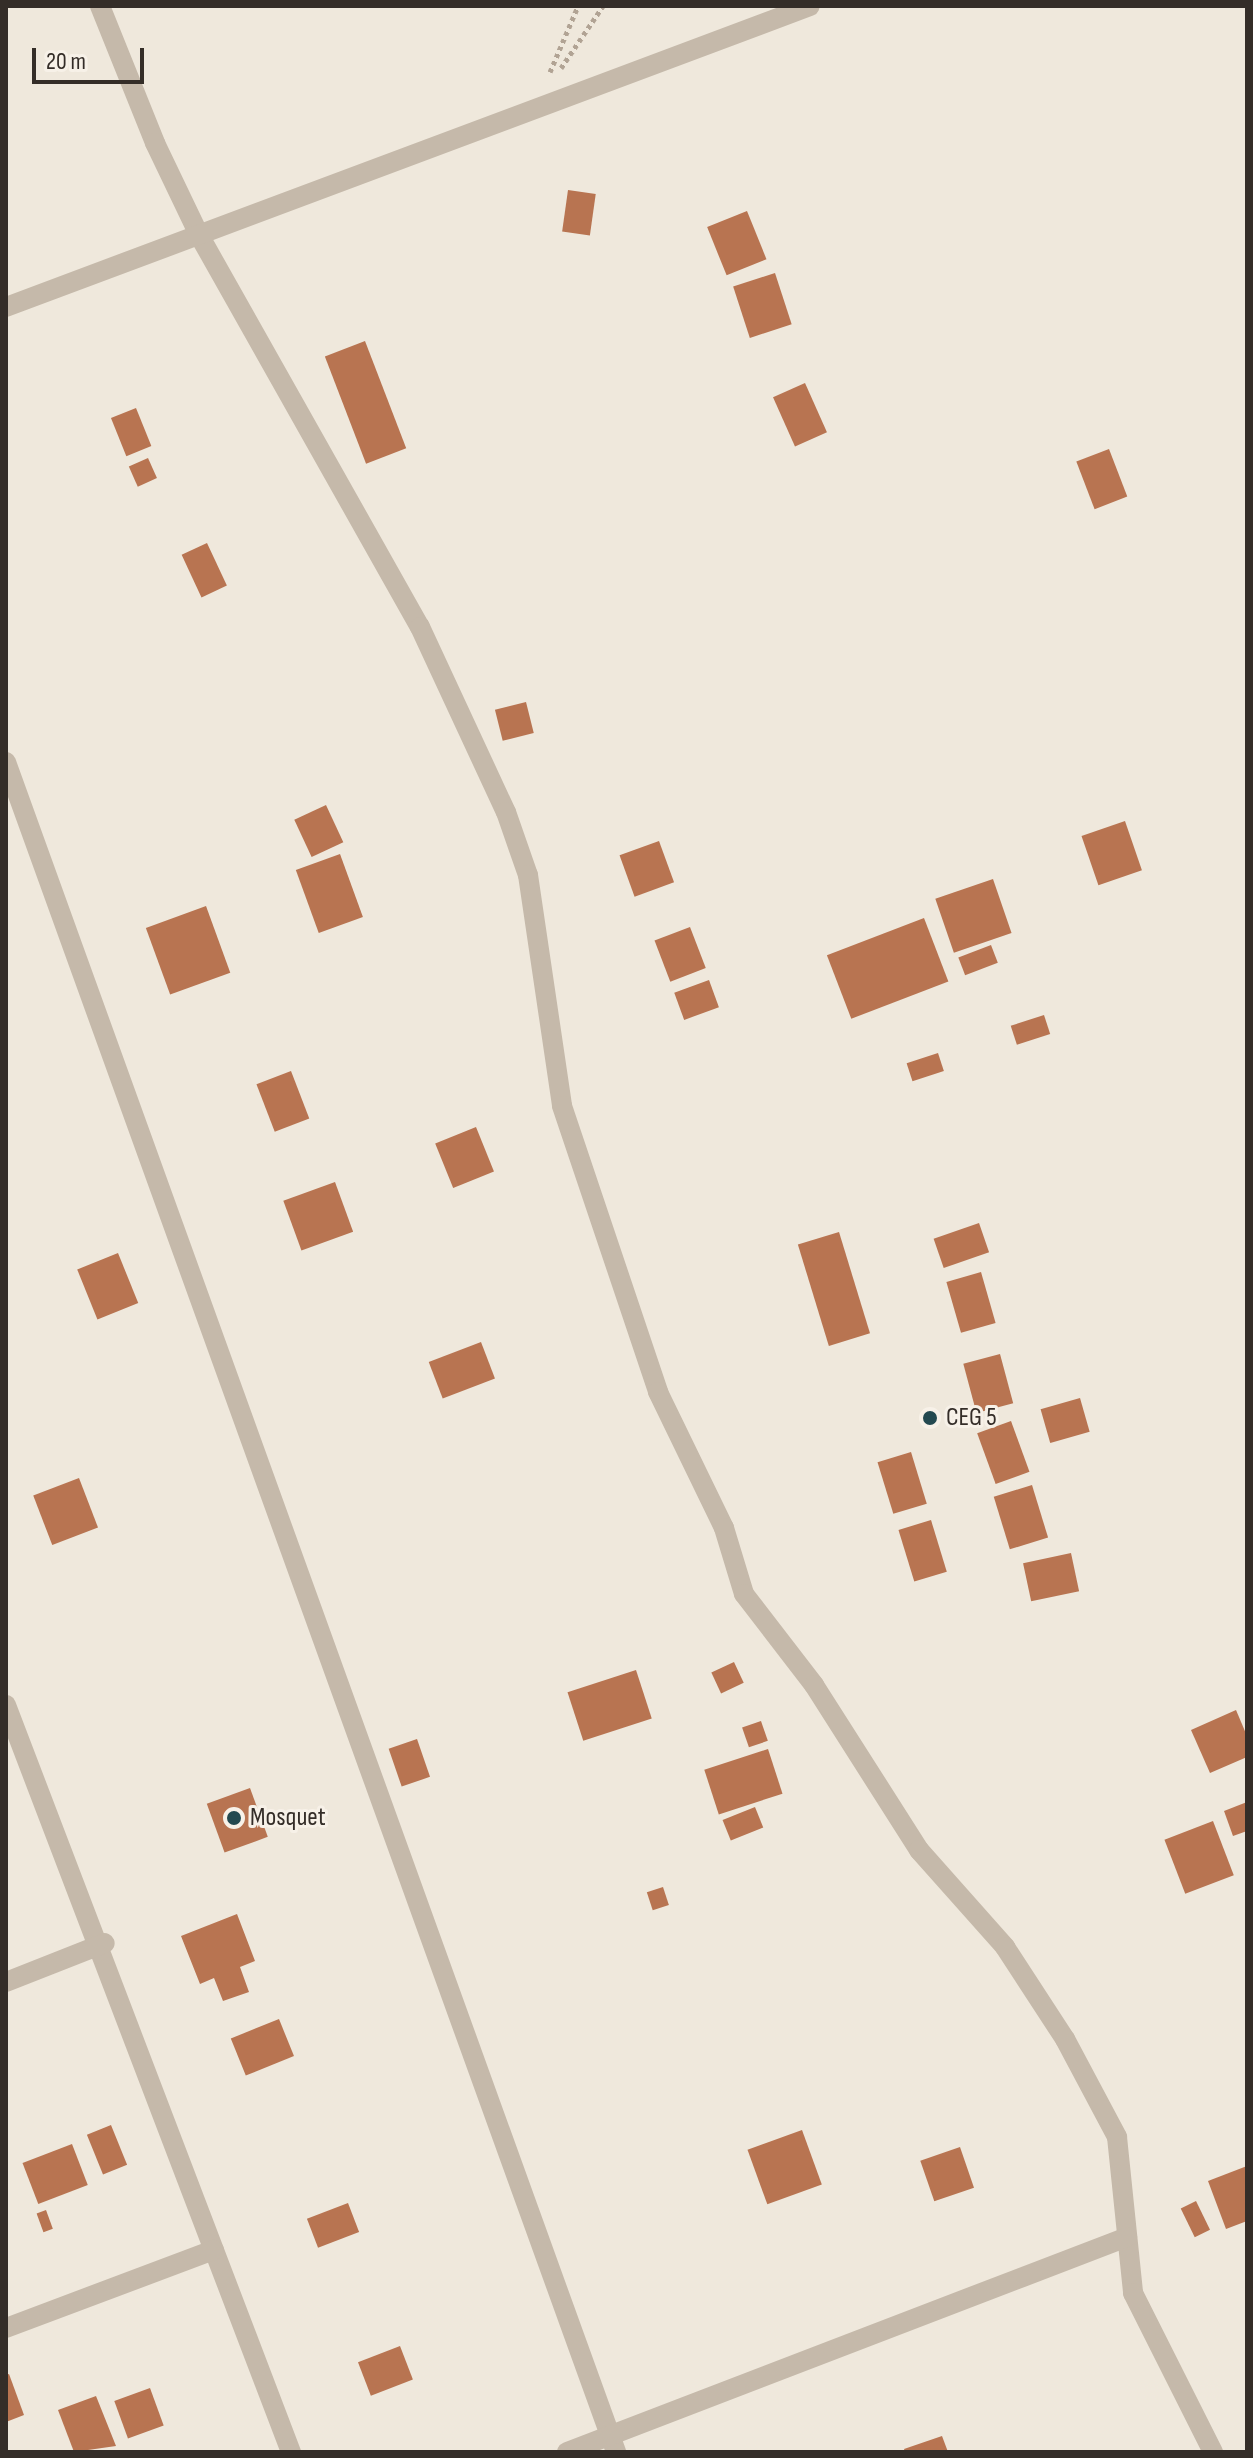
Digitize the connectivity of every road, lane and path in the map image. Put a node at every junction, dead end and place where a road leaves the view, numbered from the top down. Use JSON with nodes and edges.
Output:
{"nodes":[{"id":1,"x":100,"y":6,"type":"edge"},
{"id":2,"x":578,"y":6,"type":"edge"},
{"id":3,"x":603,"y":6,"type":"edge"},
{"id":4,"x":810,"y":6,"type":"edge"},
{"id":5,"x":534,"y":109,"type":"junction"},
{"id":6,"x":199,"y":235,"type":"junction"},
{"id":7,"x":6,"y":307,"type":"edge"},
{"id":8,"x":6,"y":762,"type":"edge"},
{"id":9,"x":6,"y":1705,"type":"edge"},
{"id":10,"x":102,"y":1945,"type":"junction"},
{"id":11,"x":6,"y":1982,"type":"edge"},
{"id":12,"x":1127,"y":2237,"type":"junction"},
{"id":13,"x":214,"y":2250,"type":"junction"},
{"id":14,"x":6,"y":2328,"type":"edge"},
{"id":15,"x":613,"y":2444,"type":"edge"},
{"id":16,"x":291,"y":2452,"type":"edge"},
{"id":17,"x":567,"y":2452,"type":"edge"},
{"id":18,"x":1213,"y":2452,"type":"edge"}],
"edges":[{"from":1,"to":6,"type":"street"},
{"from":2,"to":5,"type":"path"},
{"from":3,"to":5,"type":"path"},
{"from":4,"to":5,"type":"street"},
{"from":5,"to":6,"type":"street"},
{"from":6,"to":7,"type":"street"},
{"from":6,"to":12,"type":"street"},
{"from":8,"to":15,"type":"street"},
{"from":9,"to":10,"type":"street"},
{"from":10,"to":11,"type":"street"},
{"from":10,"to":13,"type":"street"},
{"from":12,"to":15,"type":"street"},
{"from":12,"to":18,"type":"street"},
{"from":13,"to":14,"type":"street"},
{"from":13,"to":16,"type":"street"},
{"from":15,"to":17,"type":"street"}]}
